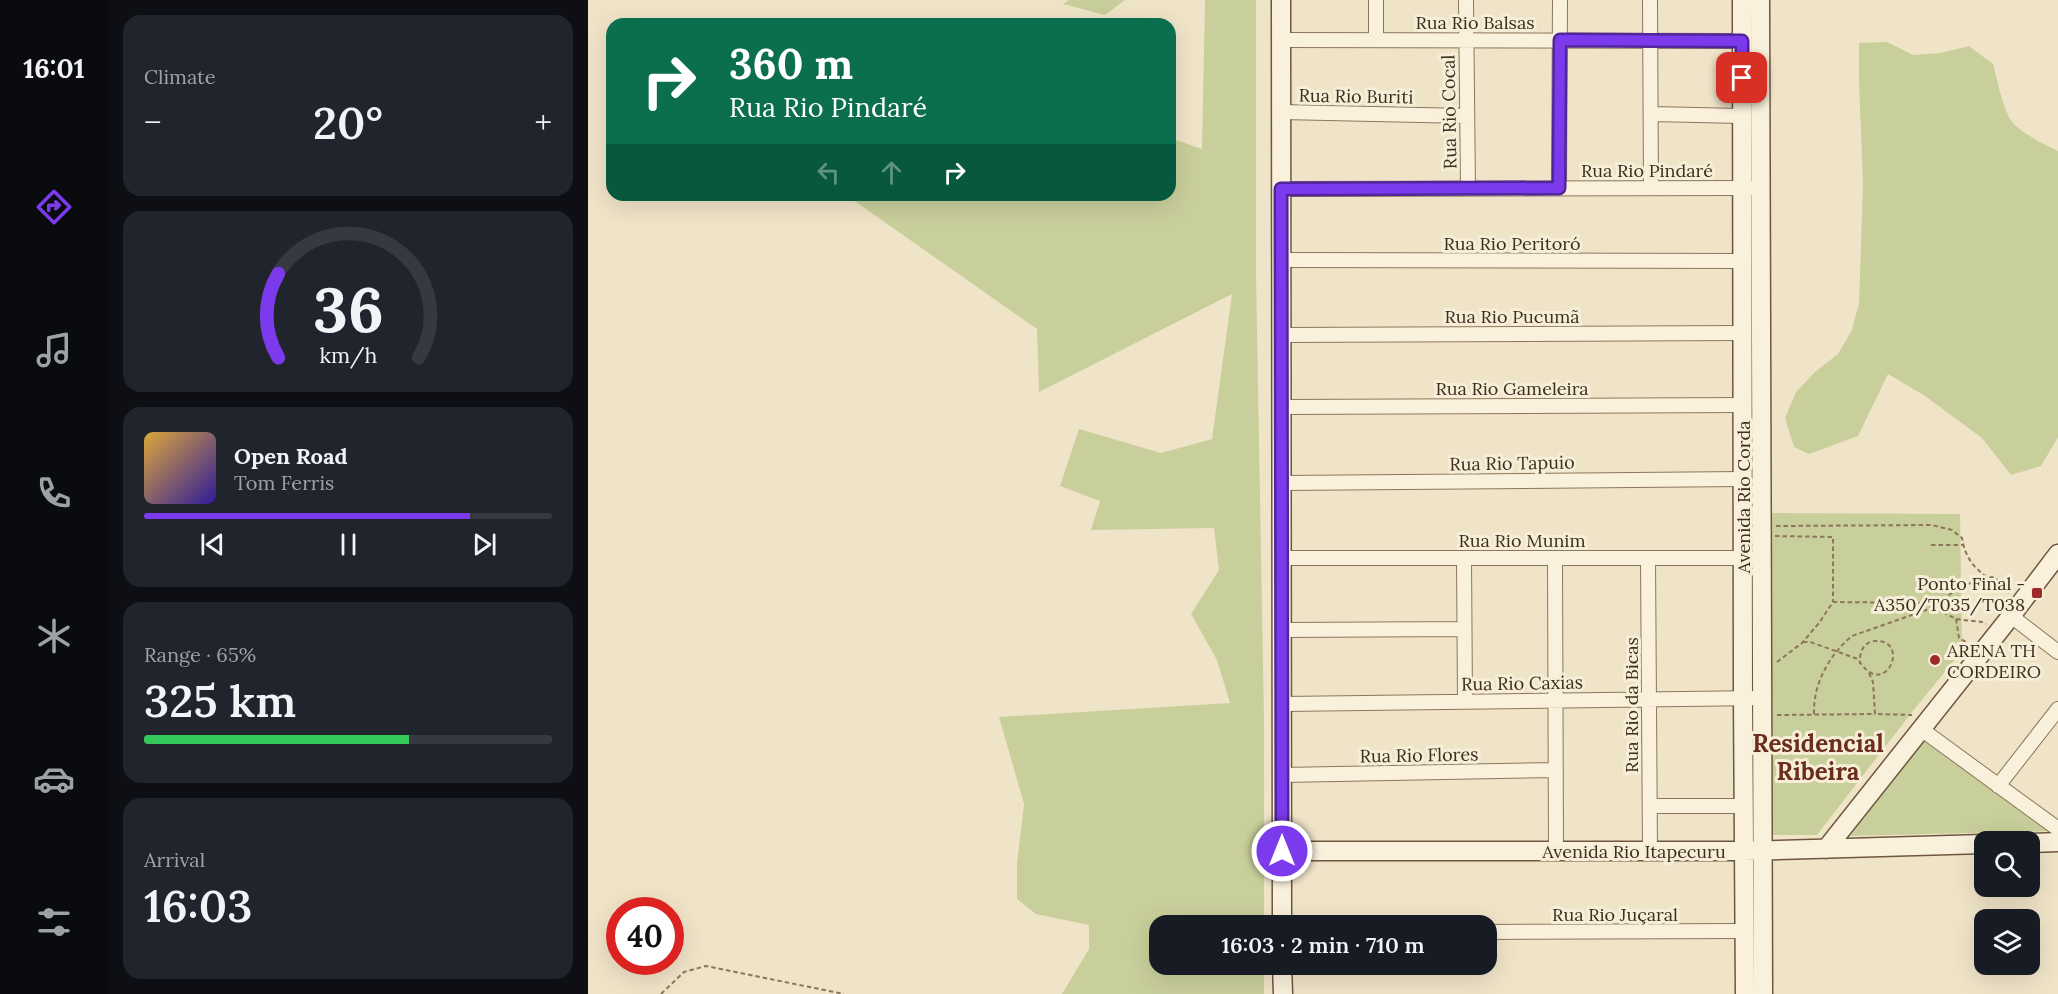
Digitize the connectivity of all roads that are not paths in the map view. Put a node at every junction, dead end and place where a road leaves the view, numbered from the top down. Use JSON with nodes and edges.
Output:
{"nodes":[{"id":1,"x":1281,"y":0,"type":"edge"},
{"id":2,"x":1376,"y":0,"type":"edge"},
{"id":3,"x":1466,"y":0,"type":"edge"},
{"id":4,"x":1560,"y":0,"type":"edge"},
{"id":5,"x":1650,"y":0,"type":"edge"},
{"id":6,"x":1742,"y":0,"type":"edge"},
{"id":7,"x":1760,"y":0,"type":"edge"},
{"id":8,"x":1281,"y":40,"type":"junction"},
{"id":9,"x":1376,"y":40,"type":"junction"},
{"id":10,"x":1466,"y":40,"type":"junction"},
{"id":11,"x":1560,"y":40,"type":"junction"},
{"id":12,"x":1650,"y":41,"type":"junction"},
{"id":13,"x":1742,"y":41,"type":"junction"},
{"id":14,"x":1281,"y":112,"type":"junction"},
{"id":15,"x":1651,"y":114,"type":"junction"},
{"id":16,"x":1467,"y":116,"type":"junction"},
{"id":17,"x":1742,"y":116,"type":"junction"},
{"id":18,"x":1468,"y":188,"type":"junction"},
{"id":19,"x":1559,"y":188,"type":"junction"},
{"id":20,"x":1651,"y":188,"type":"junction"},
{"id":21,"x":1751,"y":188,"type":"junction"},
{"id":22,"x":1281,"y":189,"type":"junction"},
{"id":23,"x":1281,"y":260,"type":"junction"},
{"id":24,"x":1742,"y":261,"type":"junction"},
{"id":25,"x":1742,"y":333,"type":"junction"},
{"id":26,"x":1281,"y":335,"type":"junction"},
{"id":27,"x":1743,"y":405,"type":"junction"},
{"id":28,"x":1282,"y":407,"type":"junction"},
{"id":29,"x":1743,"y":479,"type":"junction"},
{"id":30,"x":1282,"y":483,"type":"junction"},
{"id":31,"x":1282,"y":558,"type":"junction"},
{"id":32,"x":1464,"y":558,"type":"junction"},
{"id":33,"x":1555,"y":558,"type":"junction"},
{"id":34,"x":1648,"y":558,"type":"junction"},
{"id":35,"x":1742,"y":558,"type":"junction"},
{"id":36,"x":1761,"y":558,"type":"junction"},
{"id":37,"x":2056,"y":560,"type":"edge"},
{"id":38,"x":2016,"y":610,"type":"junction"},
{"id":39,"x":1464,"y":629,"type":"junction"},
{"id":40,"x":1282,"y":630,"type":"junction"},
{"id":41,"x":2058,"y":652,"type":"edge"},
{"id":42,"x":1743,"y":698,"type":"junction"},
{"id":43,"x":1648,"y":699,"type":"junction"},
{"id":44,"x":1556,"y":700,"type":"junction"},
{"id":45,"x":1465,"y":701,"type":"junction"},
{"id":46,"x":1282,"y":704,"type":"junction"},
{"id":47,"x":1762,"y":706,"type":"junction"},
{"id":48,"x":2058,"y":709,"type":"edge"},
{"id":49,"x":1925,"y":724,"type":"junction"},
{"id":50,"x":1556,"y":770,"type":"junction"},
{"id":51,"x":1282,"y":775,"type":"junction"},
{"id":52,"x":1998,"y":786,"type":"junction"},
{"id":53,"x":1650,"y":806,"type":"junction"},
{"id":54,"x":1743,"y":806,"type":"junction"},
{"id":55,"x":2058,"y":829,"type":"edge"},
{"id":56,"x":2058,"y":842,"type":"edge"},
{"id":57,"x":2040,"y":843,"type":"edge"},
{"id":58,"x":1974,"y":844,"type":"edge"},
{"id":59,"x":1826,"y":849,"type":"junction"},
{"id":60,"x":1763,"y":850,"type":"junction"},
{"id":61,"x":1282,"y":851,"type":"junction"},
{"id":62,"x":1744,"y":851,"type":"junction"},
{"id":63,"x":1556,"y":852,"type":"junction"},
{"id":64,"x":1650,"y":852,"type":"junction"},
{"id":65,"x":1282,"y":915,"type":"edge"},
{"id":66,"x":1744,"y":931,"type":"junction"},
{"id":67,"x":1497,"y":932,"type":"edge"},
{"id":68,"x":1282,"y":975,"type":"edge"},
{"id":69,"x":1283,"y":994,"type":"edge"},
{"id":70,"x":1745,"y":994,"type":"edge"},
{"id":71,"x":1763,"y":994,"type":"edge"}],
"edges":[{"from":1,"to":8,"type":"street"},
{"from":2,"to":9,"type":"street"},
{"from":3,"to":10,"type":"street","name":"Rua Rio Cocal"},
{"from":4,"to":11,"type":"street"},
{"from":5,"to":12,"type":"street"},
{"from":6,"to":13,"type":"street","name":"Avenida Rio Corda"},
{"from":7,"to":21,"type":"street","name":"Avenida Rio Corda"},
{"from":8,"to":9,"type":"street","name":"Rua Rio Balsas"},
{"from":8,"to":14,"type":"street"},
{"from":9,"to":10,"type":"street","name":"Rua Rio Balsas"},
{"from":10,"to":11,"type":"street","name":"Rua Rio Balsas"},
{"from":10,"to":16,"type":"street","name":"Rua Rio Cocal"},
{"from":11,"to":12,"type":"street","name":"Rua Rio Balsas"},
{"from":11,"to":19,"type":"street"},
{"from":12,"to":13,"type":"street","name":"Rua Rio Balsas"},
{"from":12,"to":15,"type":"street"},
{"from":13,"to":17,"type":"street","name":"Avenida Rio Corda"},
{"from":14,"to":16,"type":"street","name":"Rua Rio Buriti"},
{"from":14,"to":22,"type":"street"},
{"from":15,"to":17,"type":"street"},
{"from":15,"to":20,"type":"street"},
{"from":16,"to":18,"type":"street","name":"Rua Rio Cocal"},
{"from":17,"to":21,"type":"street","name":"Avenida Rio Corda"},
{"from":18,"to":19,"type":"street","name":"Rua Rio Pindaré"},
{"from":18,"to":22,"type":"street","name":"Rua Rio Pindaré"},
{"from":19,"to":20,"type":"street","name":"Rua Rio Pindaré"},
{"from":20,"to":21,"type":"street","name":"Rua Rio Pindaré"},
{"from":21,"to":24,"type":"street","name":"Avenida Rio Corda"},
{"from":21,"to":36,"type":"street","name":"Avenida Rio Corda"},
{"from":22,"to":23,"type":"street"},
{"from":23,"to":24,"type":"street","name":"Rua Rio Peritoró"},
{"from":23,"to":26,"type":"street"},
{"from":24,"to":25,"type":"street","name":"Avenida Rio Corda"},
{"from":25,"to":26,"type":"street","name":"Rua Rio Pucumã"},
{"from":25,"to":27,"type":"street","name":"Avenida Rio Corda"},
{"from":26,"to":28,"type":"street"},
{"from":27,"to":28,"type":"street","name":"Rua Rio Gameleira"},
{"from":27,"to":29,"type":"street","name":"Avenida Rio Corda"},
{"from":28,"to":30,"type":"street"},
{"from":29,"to":30,"type":"street","name":"Rua Rio Tapuio"},
{"from":29,"to":35,"type":"street","name":"Avenida Rio Corda"},
{"from":30,"to":31,"type":"street"},
{"from":31,"to":32,"type":"street","name":"Rua Rio Munim"},
{"from":31,"to":40,"type":"street"},
{"from":32,"to":33,"type":"street","name":"Rua Rio Munim"},
{"from":32,"to":39,"type":"street"},
{"from":33,"to":34,"type":"street","name":"Rua Rio Munim"},
{"from":33,"to":44,"type":"street"},
{"from":34,"to":35,"type":"street","name":"Rua Rio Munim"},
{"from":34,"to":43,"type":"street","name":"Rua Rio da Bicas"},
{"from":35,"to":36,"type":"street","name":"Rua Rio Munim"},
{"from":35,"to":42,"type":"street","name":"Avenida Rio Corda"},
{"from":36,"to":47,"type":"street","name":"Avenida Rio Corda"},
{"from":37,"to":38,"type":"street"},
{"from":38,"to":41,"type":"street"},
{"from":38,"to":49,"type":"street"},
{"from":39,"to":40,"type":"street"},
{"from":39,"to":45,"type":"street"},
{"from":40,"to":46,"type":"street"},
{"from":42,"to":43,"type":"street","name":"Rua Rio Caxias"},
{"from":42,"to":47,"type":"street","name":"Rua Rio Caxias"},
{"from":42,"to":54,"type":"street","name":"Avenida Rio Corda"},
{"from":43,"to":44,"type":"street","name":"Rua Rio Caxias"},
{"from":43,"to":53,"type":"street","name":"Rua Rio da Bicas"},
{"from":44,"to":45,"type":"street","name":"Rua Rio Caxias"},
{"from":44,"to":50,"type":"street"},
{"from":45,"to":46,"type":"street","name":"Rua Rio Caxias"},
{"from":46,"to":51,"type":"street"},
{"from":47,"to":60,"type":"street","name":"Avenida Rio Corda"},
{"from":48,"to":52,"type":"street"},
{"from":49,"to":52,"type":"street"},
{"from":49,"to":59,"type":"street"},
{"from":50,"to":51,"type":"street","name":"Rua Rio Flores"},
{"from":50,"to":63,"type":"street"},
{"from":51,"to":61,"type":"street"},
{"from":52,"to":55,"type":"street"},
{"from":53,"to":54,"type":"street"},
{"from":53,"to":64,"type":"street","name":"Rua Rio da Bicas"},
{"from":54,"to":62,"type":"street","name":"Avenida Rio Corda"},
{"from":56,"to":57,"type":"street"},
{"from":58,"to":59,"type":"street","name":"Avenida Rio Itapecuru"},
{"from":59,"to":60,"type":"street","name":"Avenida Rio Itapecuru"},
{"from":60,"to":62,"type":"street","name":"Avenida Rio Itapecuru"},
{"from":60,"to":71,"type":"street","name":"Avenida Rio Corda"},
{"from":61,"to":63,"type":"street","name":"Avenida Rio Itapecuru"},
{"from":61,"to":65,"type":"street"},
{"from":62,"to":64,"type":"street","name":"Avenida Rio Itapecuru"},
{"from":62,"to":66,"type":"street","name":"Avenida Rio Corda"},
{"from":63,"to":64,"type":"street","name":"Avenida Rio Itapecuru"},
{"from":66,"to":67,"type":"street","name":"Rua Rio Juçaral"},
{"from":66,"to":70,"type":"street","name":"Avenida Rio Corda"},
{"from":68,"to":69,"type":"street"}]}
